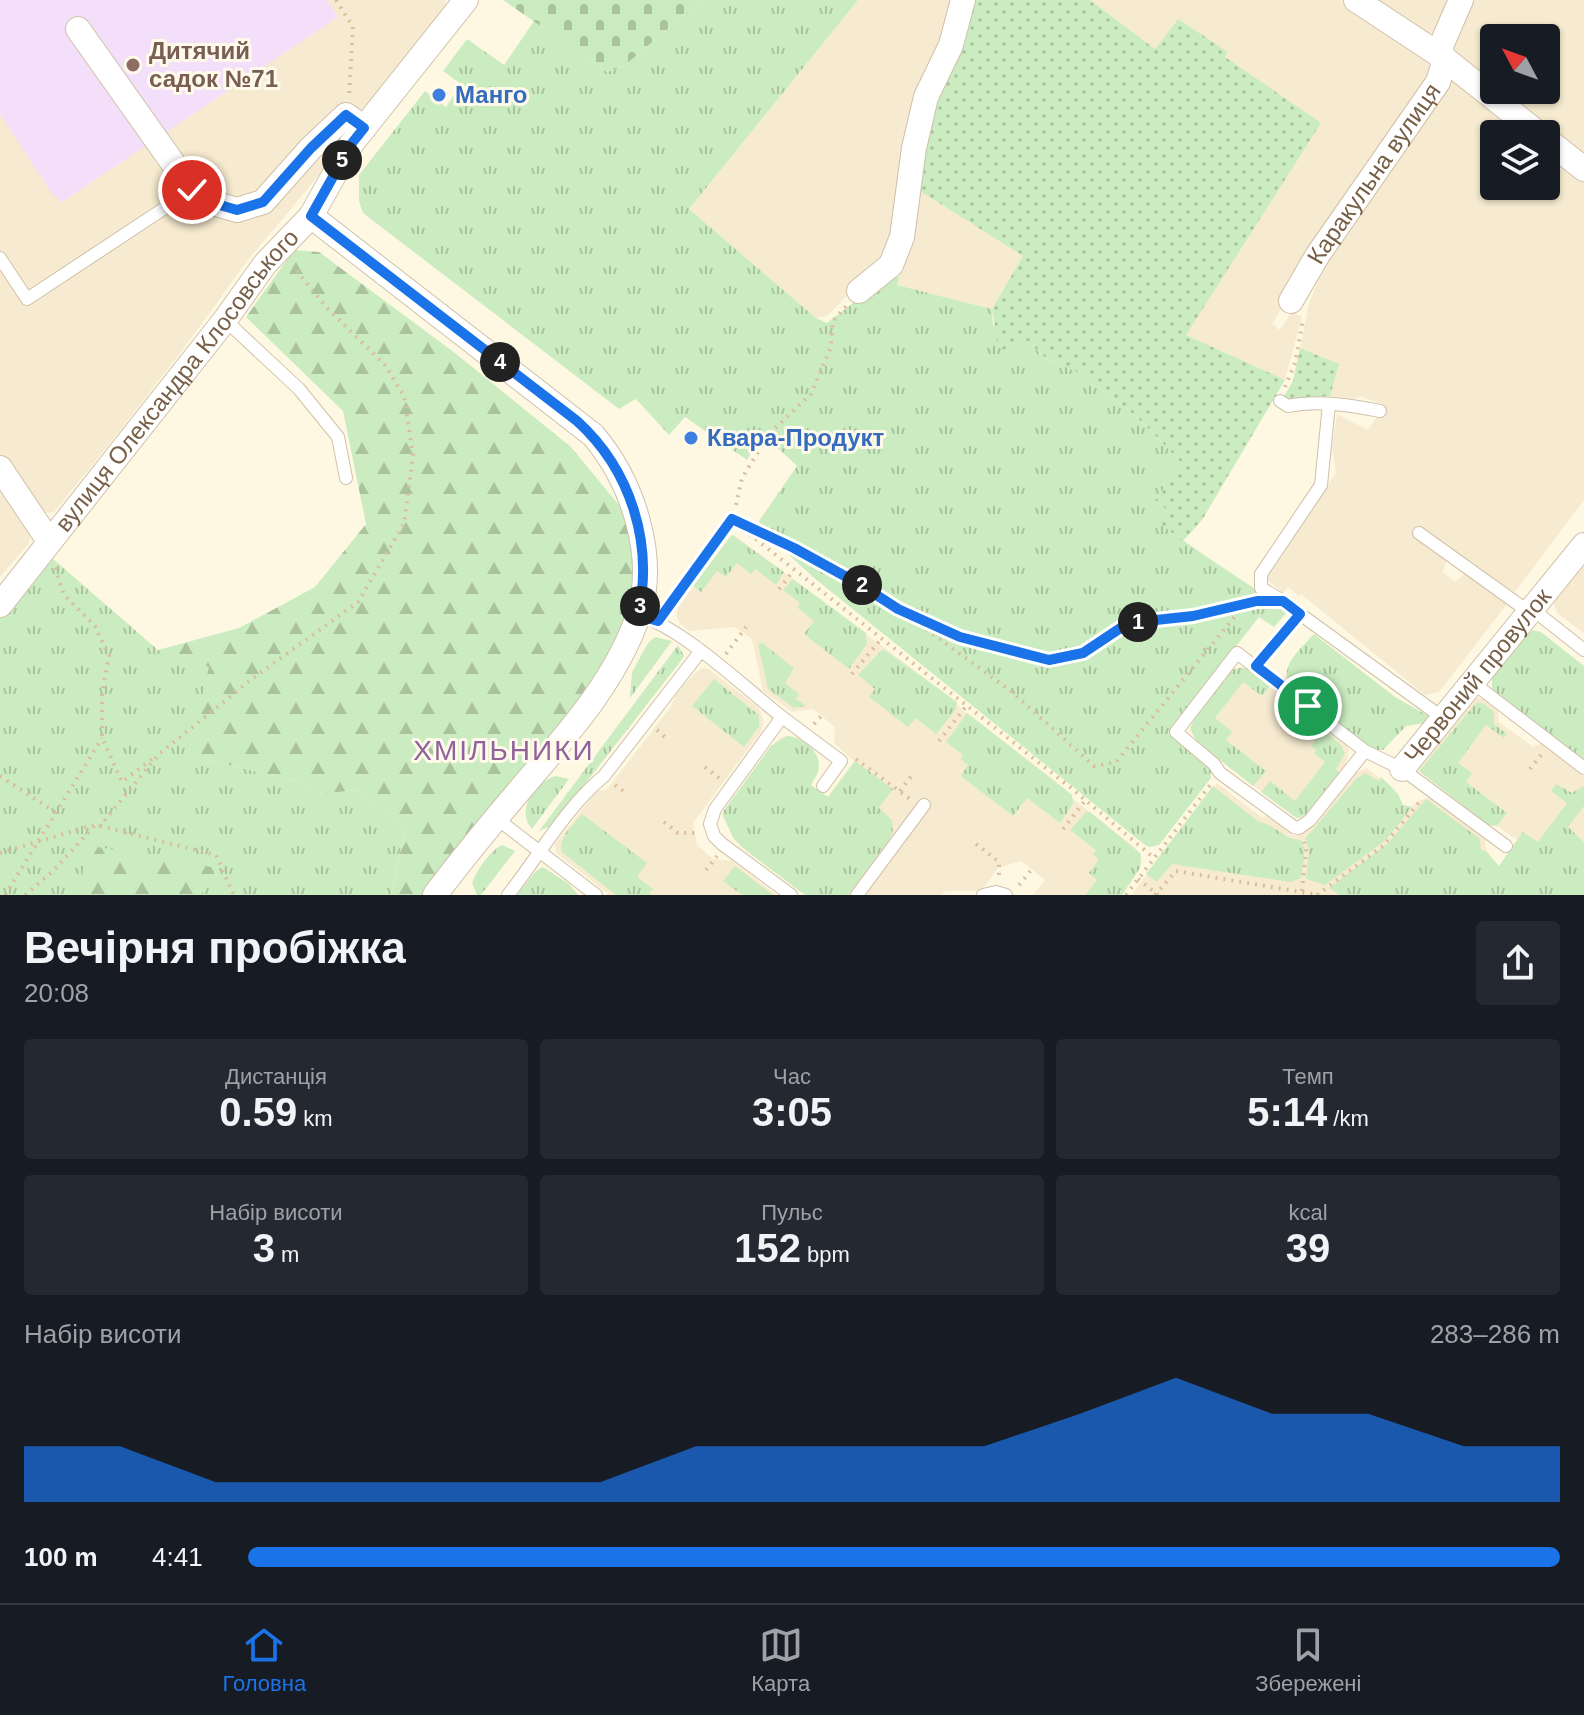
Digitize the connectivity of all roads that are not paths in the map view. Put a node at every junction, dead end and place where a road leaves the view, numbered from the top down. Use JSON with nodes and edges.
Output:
{"nodes":[{"id":1,"x":963,"y":0,"type":"edge"},
{"id":2,"x":1356,"y":0,"type":"edge"},
{"id":3,"x":1461,"y":0,"type":"edge"},
{"id":4,"x":462,"y":2,"type":"edge"},
{"id":5,"x":78,"y":29,"type":"dead end"},
{"id":6,"x":1441,"y":56,"type":"junction"},
{"id":7,"x":1521,"y":120,"type":"edge"},
{"id":8,"x":355,"y":121,"type":"junction"},
{"id":9,"x":1560,"y":150,"type":"edge"},
{"id":10,"x":1584,"y":169,"type":"edge"},
{"id":11,"x":192,"y":190,"type":"junction"},
{"id":12,"x":311,"y":216,"type":"junction"},
{"id":13,"x":0,"y":258,"type":"edge"},
{"id":14,"x":859,"y":291,"type":"road end"},
{"id":15,"x":1291,"y":301,"type":"road end"},
{"id":16,"x":225,"y":320,"type":"junction"},
{"id":17,"x":1280,"y":401,"type":"road end"},
{"id":18,"x":1329,"y":404,"type":"junction"},
{"id":19,"x":1380,"y":411,"type":"dead end"},
{"id":20,"x":0,"y":468,"type":"edge"},
{"id":21,"x":346,"y":478,"type":"dead end"},
{"id":22,"x":732,"y":519,"type":"road end"},
{"id":23,"x":1419,"y":533,"type":"dead end"},
{"id":24,"x":1584,"y":545,"type":"edge"},
{"id":25,"x":50,"y":550,"type":"junction"},
{"id":26,"x":1283,"y":601,"type":"road end"},
{"id":27,"x":0,"y":605,"type":"edge"},
{"id":28,"x":1530,"y":611,"type":"junction"},
{"id":29,"x":648,"y":618,"type":"junction"},
{"id":30,"x":1584,"y":650,"type":"edge"},
{"id":31,"x":700,"y":652,"type":"junction"},
{"id":32,"x":1256,"y":666,"type":"junction"},
{"id":33,"x":1472,"y":682,"type":"junction"},
{"id":34,"x":782,"y":717,"type":"junction"},
{"id":35,"x":1443,"y":718,"type":"junction"},
{"id":36,"x":1365,"y":751,"type":"junction"},
{"id":37,"x":1583,"y":767,"type":"edge"},
{"id":38,"x":1402,"y":769,"type":"junction"},
{"id":39,"x":823,"y":786,"type":"dead end"},
{"id":40,"x":923,"y":806,"type":"road end"},
{"id":41,"x":496,"y":818,"type":"junction"},
{"id":42,"x":1506,"y":846,"type":"dead end"},
{"id":43,"x":540,"y":852,"type":"junction"},
{"id":44,"x":1004,"y":894,"type":"edge"},
{"id":45,"x":435,"y":895,"type":"edge"},
{"id":46,"x":508,"y":895,"type":"edge"},
{"id":47,"x":596,"y":895,"type":"edge"},
{"id":48,"x":791,"y":895,"type":"edge"},
{"id":49,"x":857,"y":895,"type":"edge"},
{"id":50,"x":983,"y":895,"type":"edge"}],
"edges":[{"from":1,"to":14,"type":"street"},
{"from":2,"to":6,"type":"street"},
{"from":3,"to":6,"type":"street","name":"Каракульна вулиця"},
{"from":4,"to":8,"type":"street","name":"вулиця Олександра Клосовського"},
{"from":5,"to":11,"type":"street"},
{"from":6,"to":7,"type":"street"},
{"from":6,"to":15,"type":"street","name":"Каракульна вулиця"},
{"from":8,"to":11,"type":"street"},
{"from":8,"to":12,"type":"street","name":"вулиця Олександра Клосовського"},
{"from":9,"to":10,"type":"street"},
{"from":11,"to":13,"type":"lane"},
{"from":12,"to":16,"type":"street","name":"вулиця Олександра Клосовського"},
{"from":12,"to":29,"type":"street"},
{"from":16,"to":21,"type":"lane"},
{"from":16,"to":25,"type":"street","name":"вулиця Олександра Клосовського"},
{"from":17,"to":18,"type":"lane"},
{"from":18,"to":19,"type":"lane"},
{"from":18,"to":26,"type":"lane"},
{"from":20,"to":25,"type":"street"},
{"from":22,"to":29,"type":"lane"},
{"from":23,"to":28,"type":"lane"},
{"from":24,"to":28,"type":"street","name":"Червоний провулок"},
{"from":25,"to":27,"type":"street","name":"вулиця Олександра Клосовського"},
{"from":28,"to":30,"type":"lane"},
{"from":28,"to":33,"type":"street","name":"Червоний провулок"},
{"from":29,"to":31,"type":"lane"},
{"from":29,"to":41,"type":"street"},
{"from":31,"to":34,"type":"lane"},
{"from":31,"to":43,"type":"lane"},
{"from":32,"to":35,"type":"lane"},
{"from":32,"to":36,"type":"lane"},
{"from":32,"to":36,"type":"lane"},
{"from":33,"to":35,"type":"street","name":"Червоний провулок"},
{"from":33,"to":37,"type":"lane"},
{"from":34,"to":39,"type":"lane"},
{"from":34,"to":48,"type":"lane"},
{"from":35,"to":38,"type":"street","name":"Червоний провулок"},
{"from":36,"to":38,"type":"lane"},
{"from":38,"to":42,"type":"lane"},
{"from":40,"to":49,"type":"lane"},
{"from":41,"to":43,"type":"lane"},
{"from":41,"to":45,"type":"street"},
{"from":43,"to":46,"type":"lane"},
{"from":43,"to":47,"type":"lane"},
{"from":44,"to":50,"type":"lane"}]}
